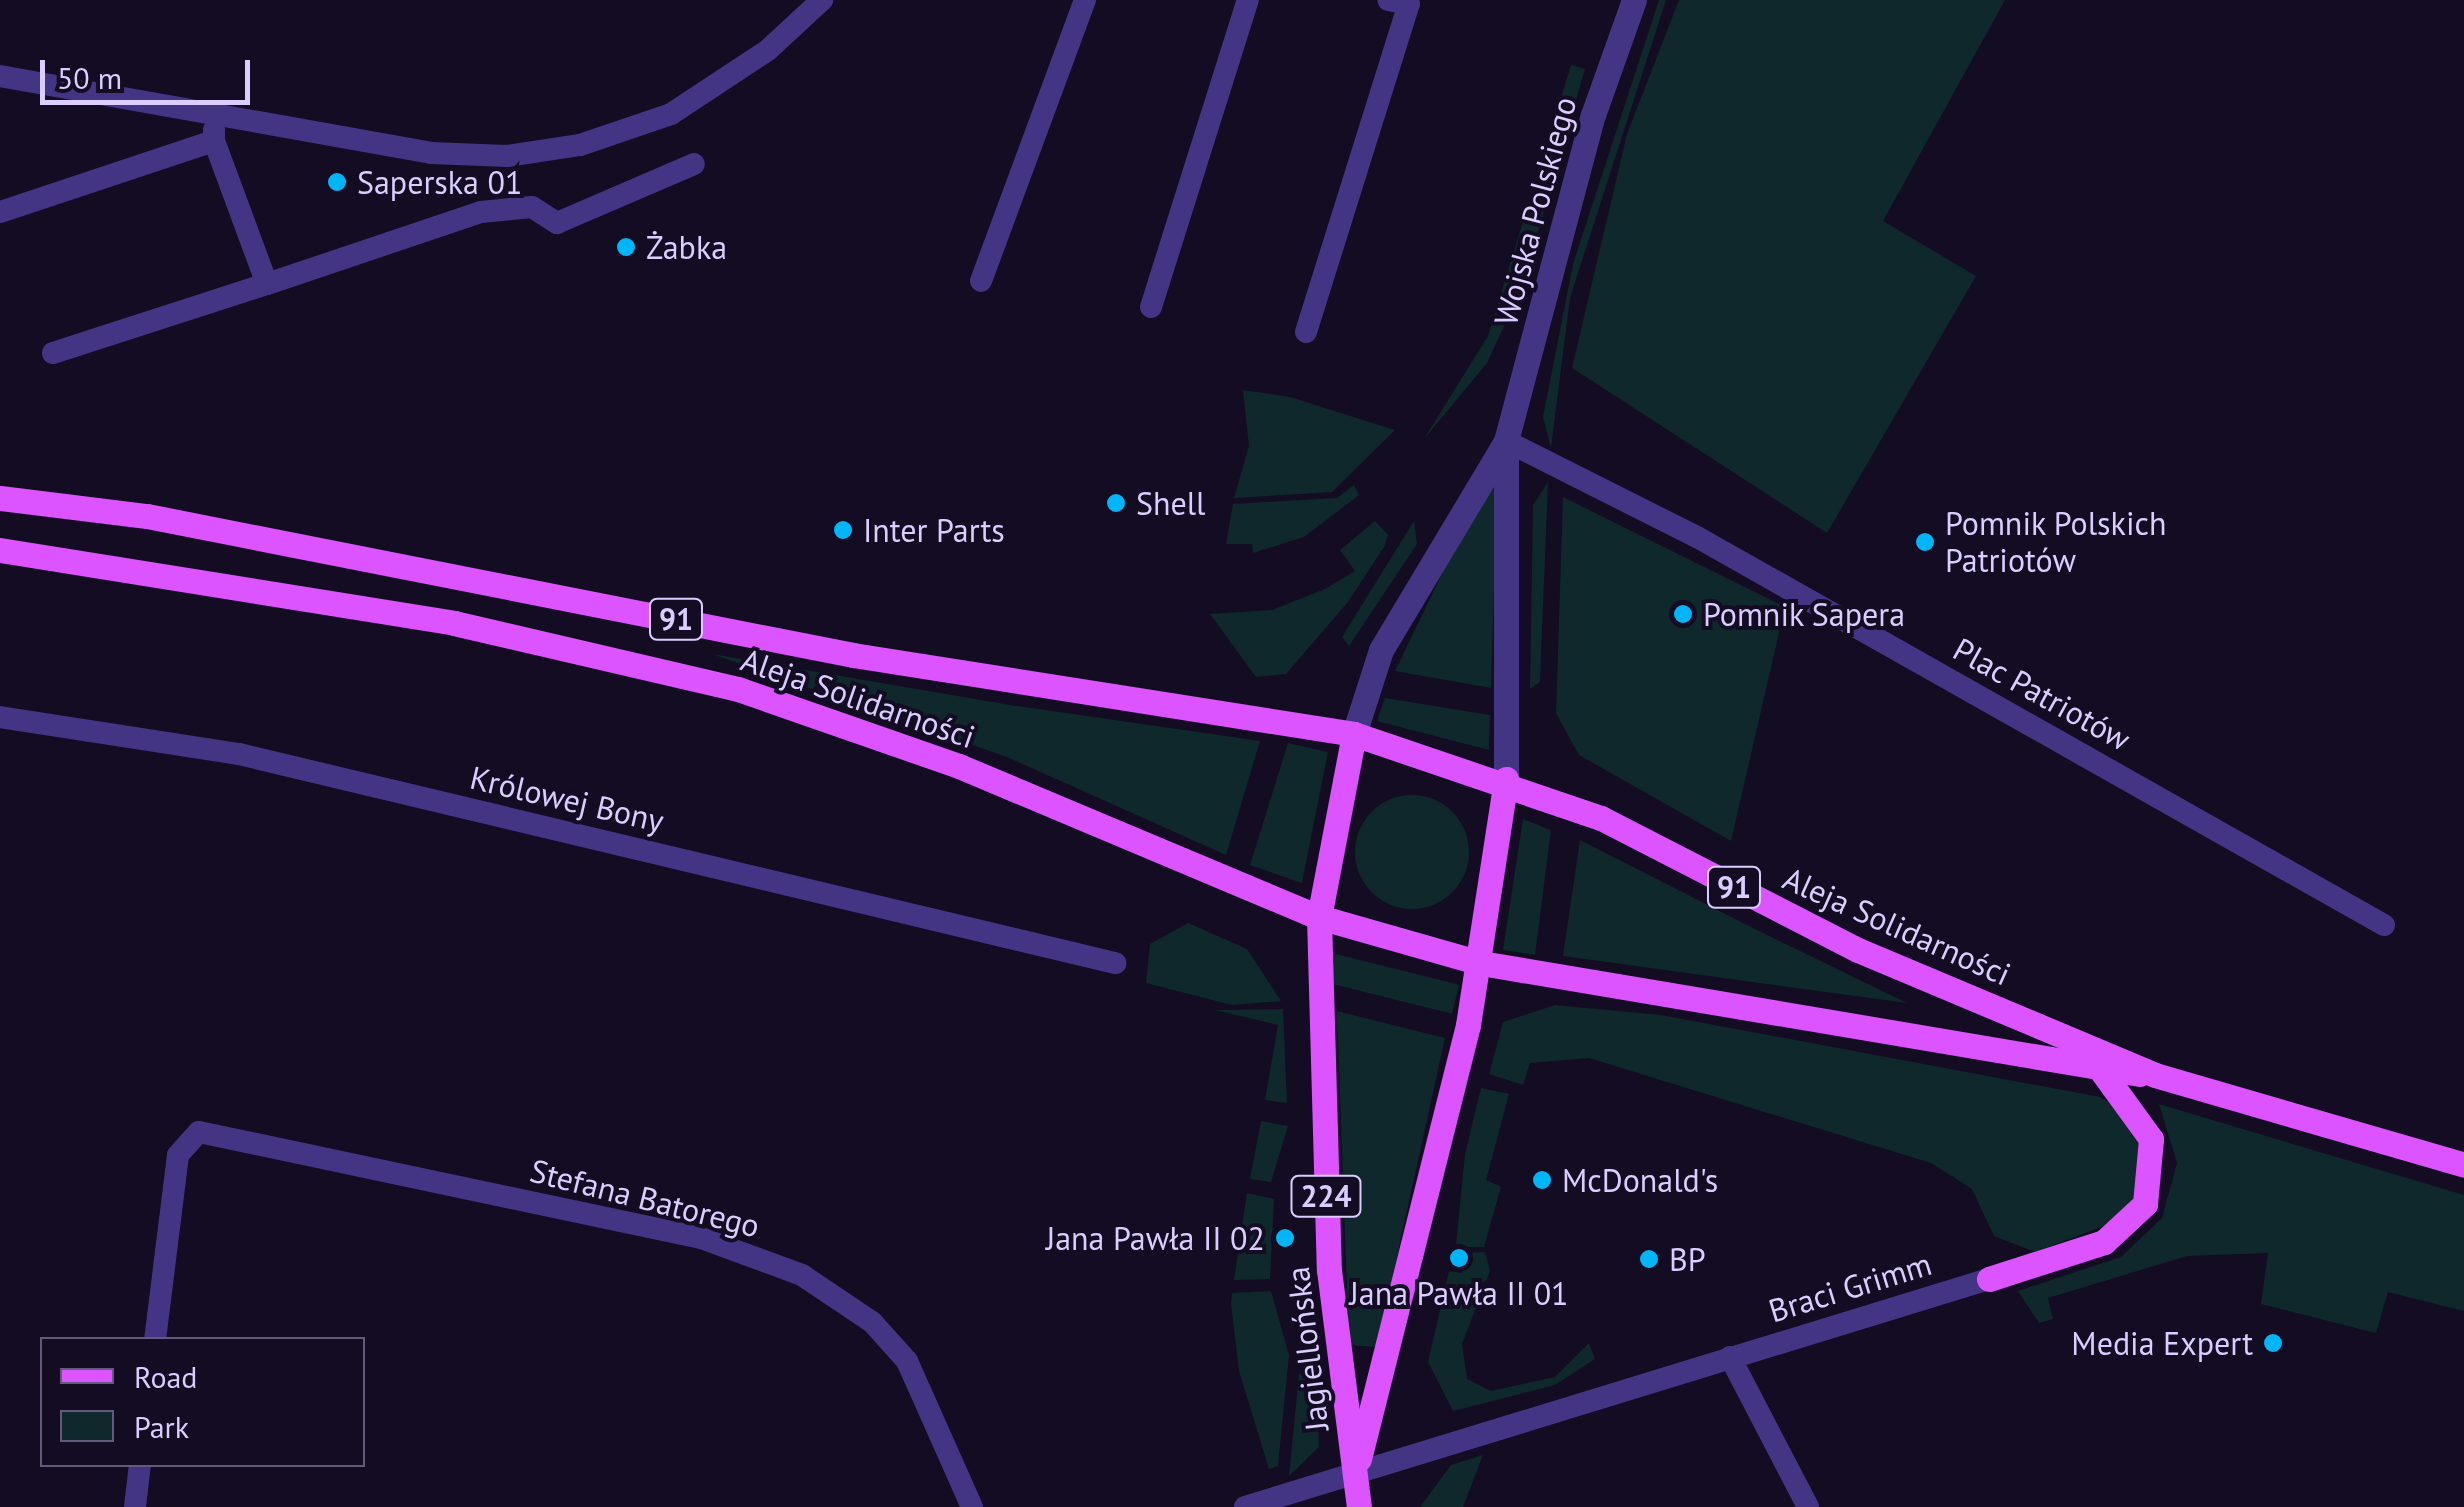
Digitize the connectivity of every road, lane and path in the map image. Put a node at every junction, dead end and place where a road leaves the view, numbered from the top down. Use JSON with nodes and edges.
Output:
{"nodes":[{"id":1,"x":822,"y":0,"type":"edge"},
{"id":2,"x":1085,"y":0,"type":"edge"},
{"id":3,"x":1248,"y":0,"type":"edge"},
{"id":4,"x":1388,"y":0,"type":"edge"},
{"id":5,"x":1634,"y":0,"type":"edge"},
{"id":6,"x":0,"y":76,"type":"edge"},
{"id":7,"x":215,"y":129,"type":"junction"},
{"id":8,"x":694,"y":164,"type":"dead end"},
{"id":9,"x":0,"y":212,"type":"edge"},
{"id":10,"x":982,"y":281,"type":"dead end"},
{"id":11,"x":266,"y":284,"type":"junction"},
{"id":12,"x":1151,"y":307,"type":"dead end"},
{"id":13,"x":1306,"y":332,"type":"dead end"},
{"id":14,"x":53,"y":353,"type":"dead end"},
{"id":15,"x":1506,"y":441,"type":"junction"},
{"id":16,"x":0,"y":498,"type":"edge"},
{"id":17,"x":0,"y":550,"type":"edge"},
{"id":18,"x":0,"y":717,"type":"edge"},
{"id":19,"x":1354,"y":734,"type":"junction"},
{"id":20,"x":1506,"y":779,"type":"junction"},
{"id":21,"x":1319,"y":917,"type":"junction"},
{"id":22,"x":2384,"y":925,"type":"dead end"},
{"id":23,"x":1115,"y":963,"type":"dead end"},
{"id":24,"x":1481,"y":963,"type":"junction"},
{"id":25,"x":2103,"y":1073,"type":"junction"},
{"id":26,"x":2155,"y":1075,"type":"junction"},
{"id":27,"x":2464,"y":1166,"type":"edge"},
{"id":28,"x":1989,"y":1279,"type":"joint"},
{"id":29,"x":155,"y":1337,"type":"edge"},
{"id":30,"x":1730,"y":1357,"type":"junction"},
{"id":31,"x":140,"y":1467,"type":"edge"},
{"id":32,"x":1354,"y":1474,"type":"junction"},
{"id":33,"x":134,"y":1507,"type":"edge"},
{"id":34,"x":972,"y":1507,"type":"edge"},
{"id":35,"x":1245,"y":1507,"type":"edge"},
{"id":36,"x":1359,"y":1507,"type":"edge"},
{"id":37,"x":1808,"y":1507,"type":"edge"}],
"edges":[{"from":1,"to":7,"type":"street"},
{"from":2,"to":10,"type":"street"},
{"from":3,"to":12,"type":"street"},
{"from":4,"to":13,"type":"street"},
{"from":5,"to":15,"type":"street","name":"Wojska Polskiego"},
{"from":6,"to":7,"type":"street"},
{"from":7,"to":9,"type":"street"},
{"from":7,"to":11,"type":"street"},
{"from":8,"to":11,"type":"street"},
{"from":11,"to":14,"type":"street"},
{"from":15,"to":19,"type":"street","name":"Wojska Polskiego"},
{"from":15,"to":20,"type":"street","name":"Wojska Polskiego"},
{"from":15,"to":22,"type":"street","name":"Plac Patriotów"},
{"from":16,"to":19,"type":"main road","name":"Aleja Solidarności","number":"91"},
{"from":17,"to":21,"type":"main road","name":"Aleja Solidarności","number":"91"},
{"from":18,"to":23,"type":"street","name":"Królowej Bony"},
{"from":19,"to":20,"type":"main road","number":"91"},
{"from":19,"to":21,"type":"main road","name":"Jagiellońska"},
{"from":20,"to":24,"type":"main road","name":"Jagiellońska"},
{"from":20,"to":26,"type":"main road","name":"Aleja Solidarności","number":"91"},
{"from":21,"to":24,"type":"main road","number":"91"},
{"from":21,"to":32,"type":"main road","name":"Jagiellońska","number":"224"},
{"from":24,"to":25,"type":"main road","name":"Aleja Solidarności","number":"91"},
{"from":24,"to":32,"type":"main road","name":"Jagiellońska","number":"224"},
{"from":25,"to":26,"type":"main road","name":"Aleja Solidarności","number":"91"},
{"from":25,"to":28,"type":"main road"},
{"from":26,"to":27,"type":"main road","name":"Aleja Solidarności","number":"91"},
{"from":28,"to":30,"type":"street","name":"Braci Grimm"},
{"from":29,"to":34,"type":"street","name":"Stefana Batorego"},
{"from":30,"to":32,"type":"street","name":"Braci Grimm"},
{"from":30,"to":37,"type":"street"},
{"from":31,"to":33,"type":"street"},
{"from":32,"to":35,"type":"street","name":"Braci Grimm"},
{"from":32,"to":36,"type":"main road","name":"Jagiellońska","number":"224"}]}
